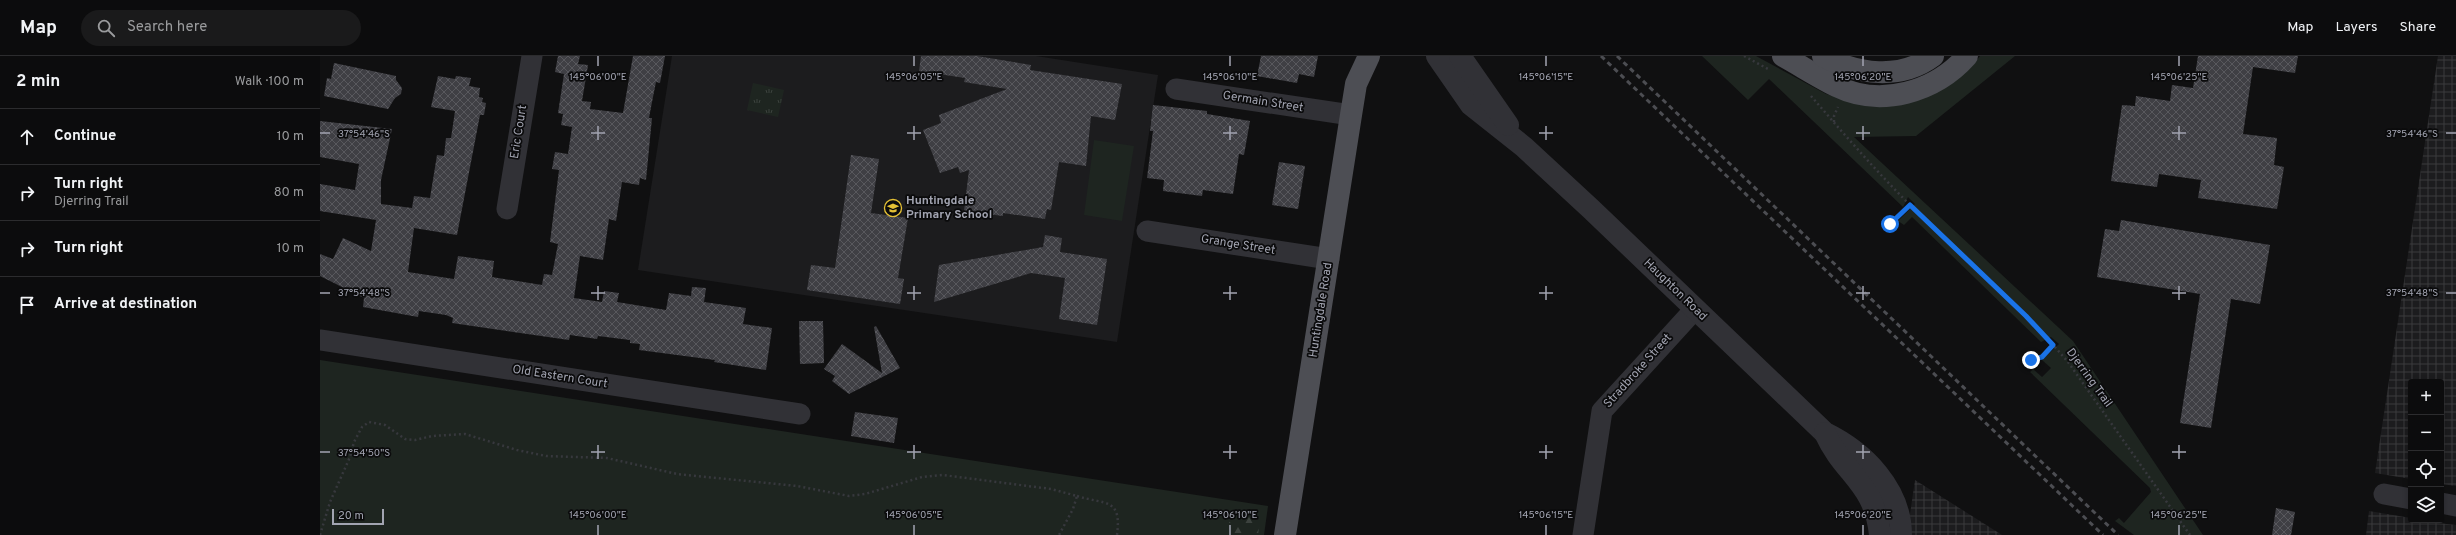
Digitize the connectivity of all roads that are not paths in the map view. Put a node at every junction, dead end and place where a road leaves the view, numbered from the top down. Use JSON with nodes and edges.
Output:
{"nodes":[{"id":1,"x":532,"y":56,"type":"edge"},
{"id":2,"x":1355,"y":56,"type":"edge"},
{"id":3,"x":1369,"y":56,"type":"edge"},
{"id":4,"x":1420,"y":56,"type":"edge"},
{"id":5,"x":1437,"y":56,"type":"edge"},
{"id":6,"x":1460,"y":56,"type":"edge"},
{"id":7,"x":1824,"y":56,"type":"edge"},
{"id":8,"x":1934,"y":56,"type":"edge"},
{"id":9,"x":1967,"y":56,"type":"edge"},
{"id":10,"x":1776,"y":63,"type":"edge"},
{"id":11,"x":1356,"y":84,"type":"junction"},
{"id":12,"x":1176,"y":89,"type":"dead end"},
{"id":13,"x":1465,"y":98,"type":"junction"},
{"id":14,"x":1351,"y":115,"type":"junction"},
{"id":15,"x":1524,"y":147,"type":"junction"},
{"id":16,"x":507,"y":208,"type":"dead end"},
{"id":17,"x":1147,"y":231,"type":"dead end"},
{"id":18,"x":1329,"y":259,"type":"junction"},
{"id":19,"x":1695,"y":309,"type":"junction"},
{"id":20,"x":320,"y":340,"type":"edge"},
{"id":21,"x":800,"y":414,"type":"dead end"},
{"id":22,"x":2384,"y":494,"type":"dead end"},
{"id":23,"x":2408,"y":498,"type":"edge"},
{"id":24,"x":2444,"y":504,"type":"edge"},
{"id":25,"x":2456,"y":506,"type":"edge"},
{"id":26,"x":1890,"y":529,"type":"edge"},
{"id":27,"x":1285,"y":535,"type":"edge"},
{"id":28,"x":1583,"y":535,"type":"edge"}],
"edges":[{"from":1,"to":16,"type":"street","name":"Eric Court"},
{"from":2,"to":11,"type":"main road","name":"Huntingdale Road"},
{"from":3,"to":11,"type":"main road","name":"Huntingdale Road"},
{"from":4,"to":13,"type":"street"},
{"from":5,"to":13,"type":"street","name":"Haughton Road"},
{"from":6,"to":15,"type":"street","name":"Haughton Road"},
{"from":7,"to":8,"type":"main road"},
{"from":9,"to":10,"type":"main road"},
{"from":11,"to":14,"type":"main road","name":"Huntingdale Road"},
{"from":12,"to":14,"type":"street","name":"Germain Street"},
{"from":13,"to":15,"type":"street","name":"Haughton Road"},
{"from":14,"to":18,"type":"main road","name":"Huntingdale Road"},
{"from":15,"to":19,"type":"street","name":"Haughton Road"},
{"from":17,"to":18,"type":"street","name":"Grange Street"},
{"from":18,"to":27,"type":"main road","name":"Huntingdale Road"},
{"from":19,"to":26,"type":"street","name":"Haughton Road"},
{"from":19,"to":28,"type":"street","name":"Stradbroke Street"},
{"from":20,"to":21,"type":"street","name":"Old Eastern Court"},
{"from":22,"to":23,"type":"street"},
{"from":24,"to":25,"type":"street"}]}
